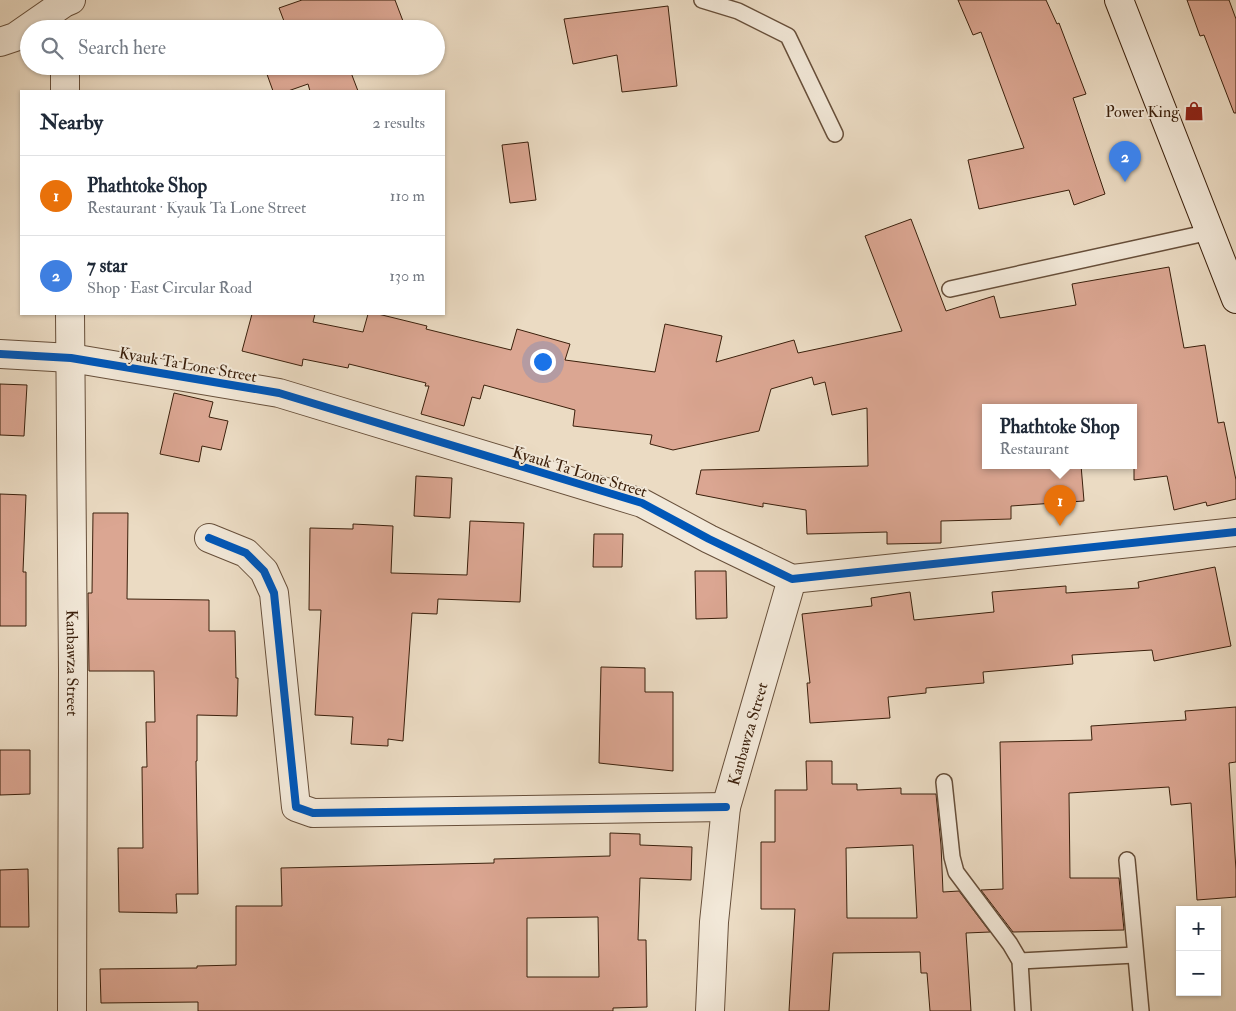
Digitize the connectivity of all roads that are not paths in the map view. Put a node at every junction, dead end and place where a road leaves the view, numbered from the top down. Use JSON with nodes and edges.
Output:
{"nodes":[{"id":1,"x":702,"y":0,"type":"edge"},
{"id":2,"x":1119,"y":0,"type":"edge"},
{"id":3,"x":65,"y":8,"type":"edge"},
{"id":4,"x":44,"y":20,"type":"edge"},
{"id":5,"x":20,"y":34,"type":"edge"},
{"id":6,"x":0,"y":42,"type":"edge"},
{"id":7,"x":65,"y":75,"type":"edge"},
{"id":8,"x":65,"y":90,"type":"edge"},
{"id":9,"x":835,"y":134,"type":"dead end"},
{"id":10,"x":1210,"y":232,"type":"junction"},
{"id":11,"x":950,"y":289,"type":"dead end"},
{"id":12,"x":1236,"y":299,"type":"edge"},
{"id":13,"x":70,"y":315,"type":"edge"},
{"id":14,"x":0,"y":354,"type":"edge"},
{"id":15,"x":71,"y":358,"type":"junction"},
{"id":16,"x":1236,"y":532,"type":"edge"},
{"id":17,"x":209,"y":538,"type":"dead end"},
{"id":18,"x":792,"y":579,"type":"junction"},
{"id":19,"x":944,"y":782,"type":"dead end"},
{"id":20,"x":726,"y":807,"type":"junction"},
{"id":21,"x":1128,"y":860,"type":"dead end"},
{"id":22,"x":1135,"y":955,"type":"junction"},
{"id":23,"x":1020,"y":961,"type":"junction"},
{"id":24,"x":72,"y":1011,"type":"edge"},
{"id":25,"x":710,"y":1011,"type":"edge"},
{"id":26,"x":1023,"y":1011,"type":"edge"},
{"id":27,"x":1140,"y":1011,"type":"edge"}],
"edges":[{"from":1,"to":9,"type":"lane"},
{"from":2,"to":10,"type":"street"},
{"from":3,"to":4,"type":"street"},
{"from":5,"to":6,"type":"street"},
{"from":7,"to":8,"type":"street"},
{"from":10,"to":11,"type":"lane"},
{"from":10,"to":12,"type":"street"},
{"from":13,"to":15,"type":"street","name":"Kanbawza Street"},
{"from":14,"to":15,"type":"street","name":"Kyauk Ta Lone Street"},
{"from":15,"to":18,"type":"street","name":"Kyauk Ta Lone Street"},
{"from":15,"to":24,"type":"street","name":"Kanbawza Street"},
{"from":16,"to":18,"type":"street"},
{"from":17,"to":20,"type":"street"},
{"from":18,"to":20,"type":"street","name":"Kanbawza Street"},
{"from":19,"to":23,"type":"lane"},
{"from":20,"to":25,"type":"street","name":"Kanbawza Street"},
{"from":21,"to":22,"type":"lane"},
{"from":22,"to":23,"type":"lane"},
{"from":22,"to":27,"type":"lane"},
{"from":23,"to":26,"type":"lane"}]}
